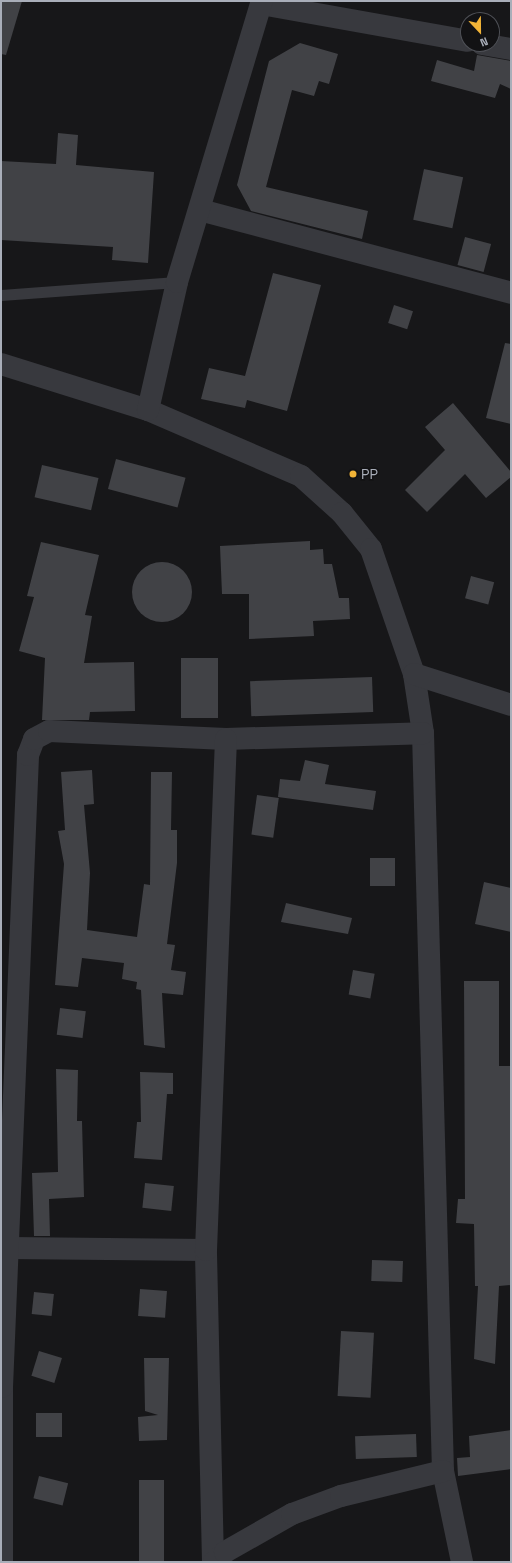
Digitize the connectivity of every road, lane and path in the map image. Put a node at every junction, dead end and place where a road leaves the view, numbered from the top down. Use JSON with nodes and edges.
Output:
{"nodes":[{"id":1,"x":261,"y":3,"type":"edge"},
{"id":2,"x":460,"y":40,"type":"edge"},
{"id":3,"x":500,"y":47,"type":"edge"},
{"id":4,"x":511,"y":49,"type":"edge"},
{"id":5,"x":200,"y":210,"type":"junction"},
{"id":6,"x":176,"y":282,"type":"junction"},
{"id":7,"x":511,"y":293,"type":"edge"},
{"id":8,"x":1,"y":295,"type":"edge"},
{"id":9,"x":1,"y":364,"type":"edge"},
{"id":10,"x":148,"y":410,"type":"junction"},
{"id":11,"x":414,"y":674,"type":"junction"},
{"id":12,"x":511,"y":705,"type":"edge"},
{"id":13,"x":422,"y":733,"type":"junction"},
{"id":14,"x":226,"y":739,"type":"junction"},
{"id":15,"x":10,"y":1248,"type":"junction"},
{"id":16,"x":206,"y":1250,"type":"junction"},
{"id":17,"x":443,"y":1471,"type":"junction"},
{"id":18,"x":2,"y":1562,"type":"edge"},
{"id":19,"x":213,"y":1562,"type":"edge"},
{"id":20,"x":462,"y":1562,"type":"edge"}],
"edges":[{"from":1,"to":2,"type":"street"},
{"from":1,"to":5,"type":"street"},
{"from":3,"to":4,"type":"street"},
{"from":5,"to":6,"type":"street"},
{"from":5,"to":7,"type":"street"},
{"from":6,"to":8,"type":"lane"},
{"from":6,"to":10,"type":"street"},
{"from":9,"to":10,"type":"street"},
{"from":10,"to":11,"type":"street"},
{"from":11,"to":12,"type":"street"},
{"from":11,"to":13,"type":"street"},
{"from":13,"to":14,"type":"street"},
{"from":13,"to":17,"type":"street"},
{"from":14,"to":15,"type":"street"},
{"from":14,"to":16,"type":"street"},
{"from":15,"to":16,"type":"street"},
{"from":15,"to":18,"type":"street"},
{"from":16,"to":19,"type":"street"},
{"from":17,"to":19,"type":"street"},
{"from":17,"to":20,"type":"street"}]}
